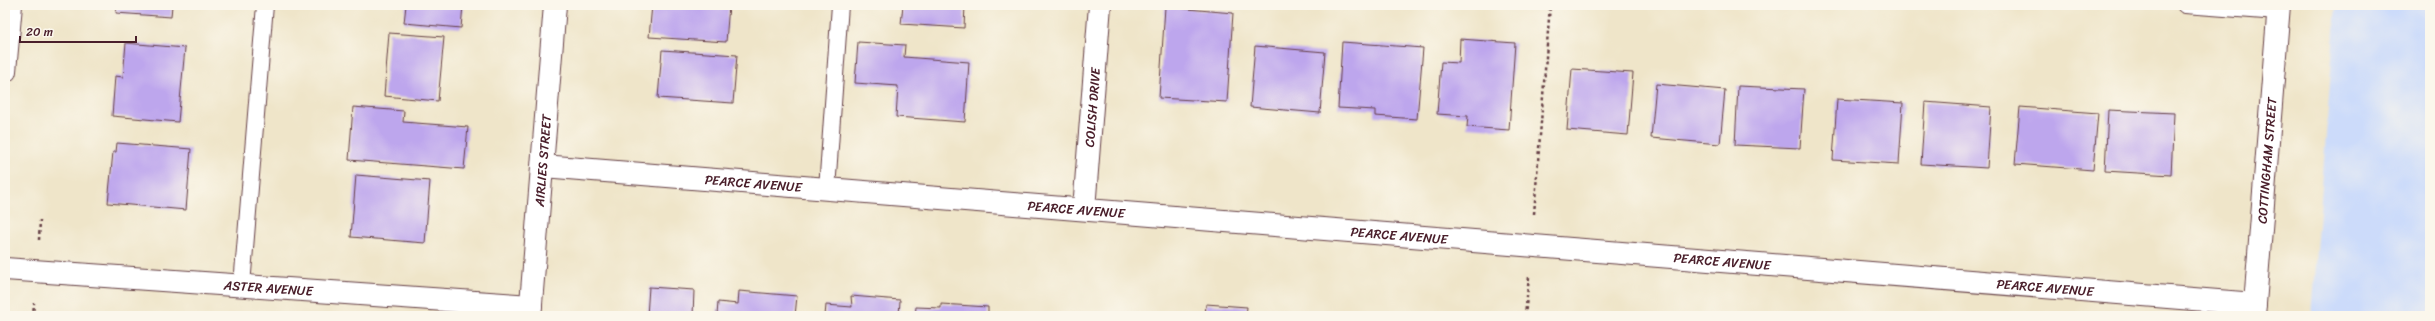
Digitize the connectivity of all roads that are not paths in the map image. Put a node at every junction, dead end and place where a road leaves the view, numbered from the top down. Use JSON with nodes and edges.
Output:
{"nodes":[{"id":1,"x":11,"y":5,"type":"edge"},
{"id":2,"x":265,"y":5,"type":"edge"},
{"id":3,"x":555,"y":5,"type":"edge"},
{"id":4,"x":840,"y":5,"type":"edge"},
{"id":5,"x":1100,"y":5,"type":"edge"},
{"id":6,"x":2185,"y":5,"type":"edge"},
{"id":7,"x":2278,"y":8,"type":"edge"},
{"id":8,"x":5,"y":71,"type":"edge"},
{"id":9,"x":543,"y":166,"type":"junction"},
{"id":10,"x":827,"y":189,"type":"junction"},
{"id":11,"x":1084,"y":209,"type":"junction"},
{"id":12,"x":5,"y":269,"type":"edge"},
{"id":13,"x":242,"y":285,"type":"junction"},
{"id":14,"x":2255,"y":310,"type":"edge"},
{"id":15,"x":530,"y":311,"type":"edge"}],
"edges":[{"from":1,"to":8,"type":"street"},
{"from":2,"to":13,"type":"lane"},
{"from":3,"to":9,"type":"street","name":"AIRLIES STREET"},
{"from":4,"to":10,"type":"lane"},
{"from":5,"to":11,"type":"street","name":"COLISH DRIVE"},
{"from":6,"to":7,"type":"lane"},
{"from":7,"to":14,"type":"street","name":"COTTINGHAM STREET"},
{"from":9,"to":10,"type":"street","name":"PEARCE AVENUE"},
{"from":9,"to":15,"type":"street","name":"AIRLIES STREET"},
{"from":10,"to":11,"type":"street","name":"PEARCE AVENUE"},
{"from":11,"to":14,"type":"street","name":"PEARCE AVENUE"},
{"from":12,"to":13,"type":"street","name":"ASTER AVENUE"},
{"from":13,"to":15,"type":"street","name":"ASTER AVENUE"}]}
